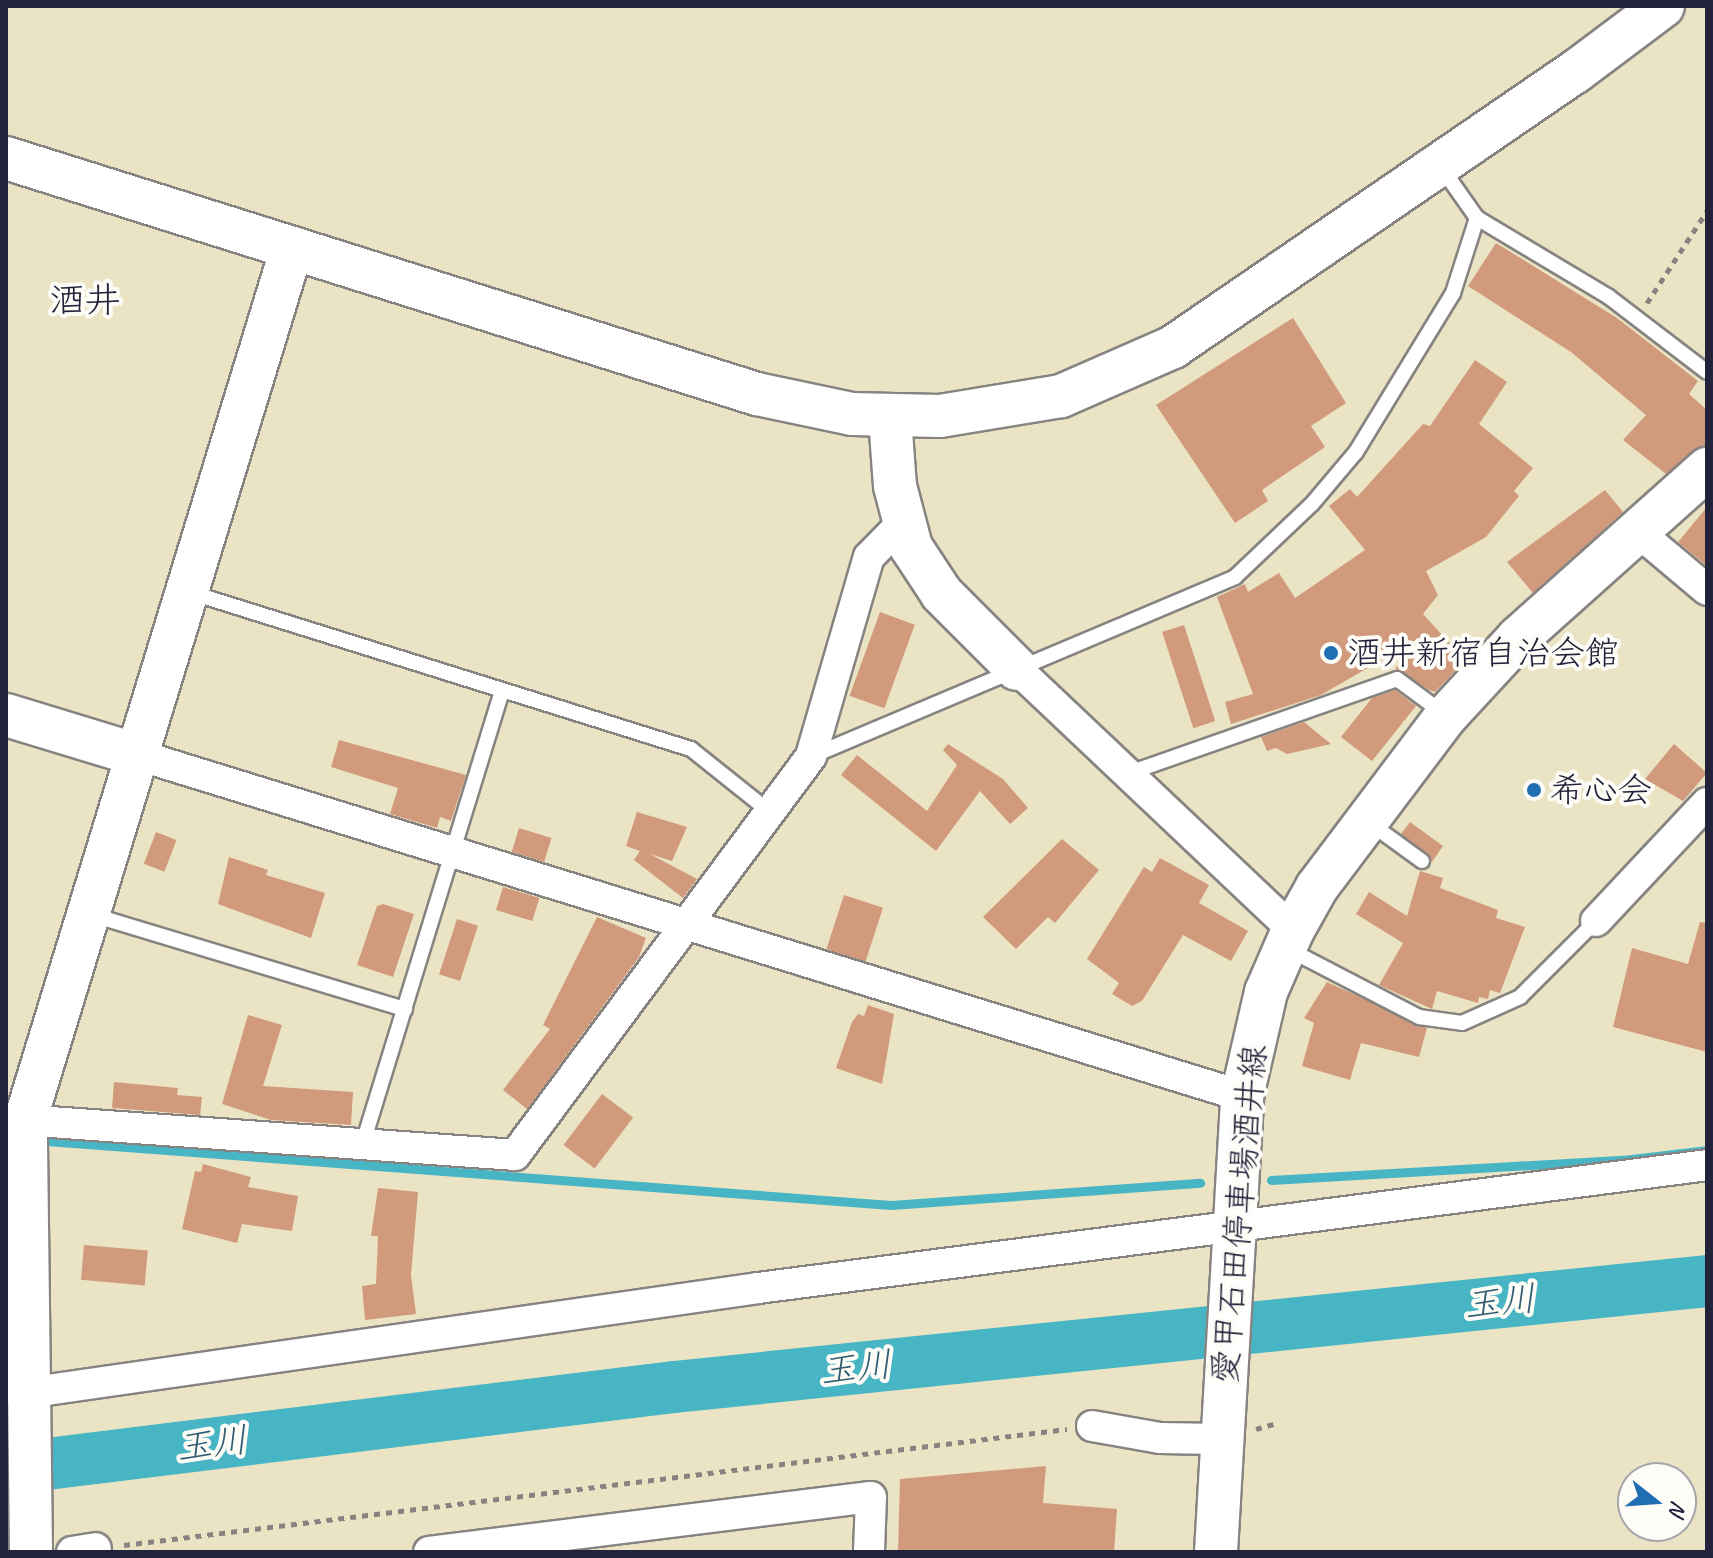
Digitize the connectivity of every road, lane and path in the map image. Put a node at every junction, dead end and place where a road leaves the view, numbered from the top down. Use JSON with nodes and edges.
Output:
{"nodes":[{"id":1,"x":1663,"y":6,"type":"edge"},
{"id":2,"x":6,"y":158,"type":"edge"},
{"id":3,"x":1439,"y":165,"type":"junction"},
{"id":4,"x":1707,"y":211,"type":"edge"},
{"id":5,"x":1477,"y":218,"type":"junction"},
{"id":6,"x":292,"y":248,"type":"junction"},
{"id":7,"x":1637,"y":318,"type":"junction"},
{"id":8,"x":1707,"y":372,"type":"edge"},
{"id":9,"x":890,"y":418,"type":"junction"},
{"id":10,"x":1707,"y":469,"type":"edge"},
{"id":11,"x":903,"y":522,"type":"junction"},
{"id":12,"x":1638,"y":532,"type":"junction"},
{"id":13,"x":1707,"y":590,"type":"edge"},
{"id":14,"x":188,"y":592,"type":"junction"},
{"id":15,"x":1017,"y":669,"type":"junction"},
{"id":16,"x":502,"y":691,"type":"junction"},
{"id":17,"x":6,"y":715,"type":"edge"},
{"id":18,"x":1446,"y":716,"type":"junction"},
{"id":19,"x":138,"y":755,"type":"junction"},
{"id":20,"x":811,"y":756,"type":"junction"},
{"id":21,"x":1129,"y":773,"type":"junction"},
{"id":22,"x":1707,"y":803,"type":"edge"},
{"id":23,"x":770,"y":812,"type":"junction"},
{"id":24,"x":1366,"y":820,"type":"junction"},
{"id":25,"x":453,"y":854,"type":"junction"},
{"id":26,"x":1422,"y":861,"type":"dead end"},
{"id":27,"x":89,"y":913,"type":"junction"},
{"id":28,"x":1596,"y":921,"type":"joint"},
{"id":29,"x":685,"y":927,"type":"junction"},
{"id":30,"x":1289,"y":939,"type":"junction"},
{"id":31,"x":405,"y":1009,"type":"junction"},
{"id":32,"x":1242,"y":1096,"type":"junction"},
{"id":33,"x":16,"y":1119,"type":"edge"},
{"id":34,"x":361,"y":1146,"type":"junction"},
{"id":35,"x":1707,"y":1165,"type":"edge"},
{"id":36,"x":1231,"y":1243,"type":"junction"},
{"id":37,"x":21,"y":1394,"type":"edge"},
{"id":38,"x":1092,"y":1426,"type":"joint"},
{"id":39,"x":1220,"y":1433,"type":"junction"},
{"id":40,"x":31,"y":1547,"type":"edge"},
{"id":41,"x":84,"y":1550,"type":"edge"},
{"id":42,"x":429,"y":1552,"type":"edge"},
{"id":43,"x":869,"y":1552,"type":"edge"},
{"id":44,"x":1216,"y":1552,"type":"edge"}],
"edges":[{"from":1,"to":3,"type":"street"},
{"from":2,"to":6,"type":"street"},
{"from":3,"to":5,"type":"lane"},
{"from":3,"to":9,"type":"street"},
{"from":4,"to":7,"type":"path"},
{"from":5,"to":7,"type":"lane"},
{"from":5,"to":15,"type":"lane"},
{"from":6,"to":9,"type":"street"},
{"from":6,"to":14,"type":"street"},
{"from":7,"to":8,"type":"lane"},
{"from":9,"to":11,"type":"street"},
{"from":10,"to":12,"type":"street","name":"愛甲石田停車場酒井線"},
{"from":11,"to":15,"type":"street"},
{"from":11,"to":20,"type":"street"},
{"from":12,"to":13,"type":"street"},
{"from":12,"to":18,"type":"street","name":"愛甲石田停車場酒井線"},
{"from":14,"to":16,"type":"lane"},
{"from":14,"to":19,"type":"street"},
{"from":15,"to":20,"type":"lane"},
{"from":15,"to":21,"type":"street"},
{"from":16,"to":23,"type":"lane"},
{"from":16,"to":25,"type":"lane"},
{"from":17,"to":19,"type":"street"},
{"from":18,"to":21,"type":"lane"},
{"from":18,"to":24,"type":"street","name":"愛甲石田停車場酒井線"},
{"from":19,"to":25,"type":"street"},
{"from":19,"to":27,"type":"street"},
{"from":20,"to":23,"type":"street"},
{"from":21,"to":30,"type":"street"},
{"from":22,"to":28,"type":"street"},
{"from":23,"to":29,"type":"street"},
{"from":24,"to":26,"type":"lane"},
{"from":24,"to":30,"type":"street","name":"愛甲石田停車場酒井線"},
{"from":25,"to":29,"type":"street"},
{"from":25,"to":31,"type":"lane"},
{"from":27,"to":31,"type":"lane"},
{"from":27,"to":33,"type":"street"},
{"from":28,"to":30,"type":"lane"},
{"from":29,"to":32,"type":"street"},
{"from":29,"to":34,"type":"street"},
{"from":30,"to":32,"type":"street","name":"愛甲石田停車場酒井線"},
{"from":31,"to":34,"type":"lane"},
{"from":32,"to":36,"type":"street","name":"愛甲石田停車場酒井線"},
{"from":33,"to":34,"type":"street"},
{"from":33,"to":37,"type":"street"},
{"from":35,"to":36,"type":"street"},
{"from":36,"to":37,"type":"street"},
{"from":36,"to":39,"type":"street","name":"愛甲石田停車場酒井線"},
{"from":37,"to":40,"type":"street"},
{"from":38,"to":39,"type":"street"},
{"from":38,"to":41,"type":"path"},
{"from":39,"to":44,"type":"street","name":"愛甲石田停車場酒井線"},
{"from":42,"to":43,"type":"street"}]}
